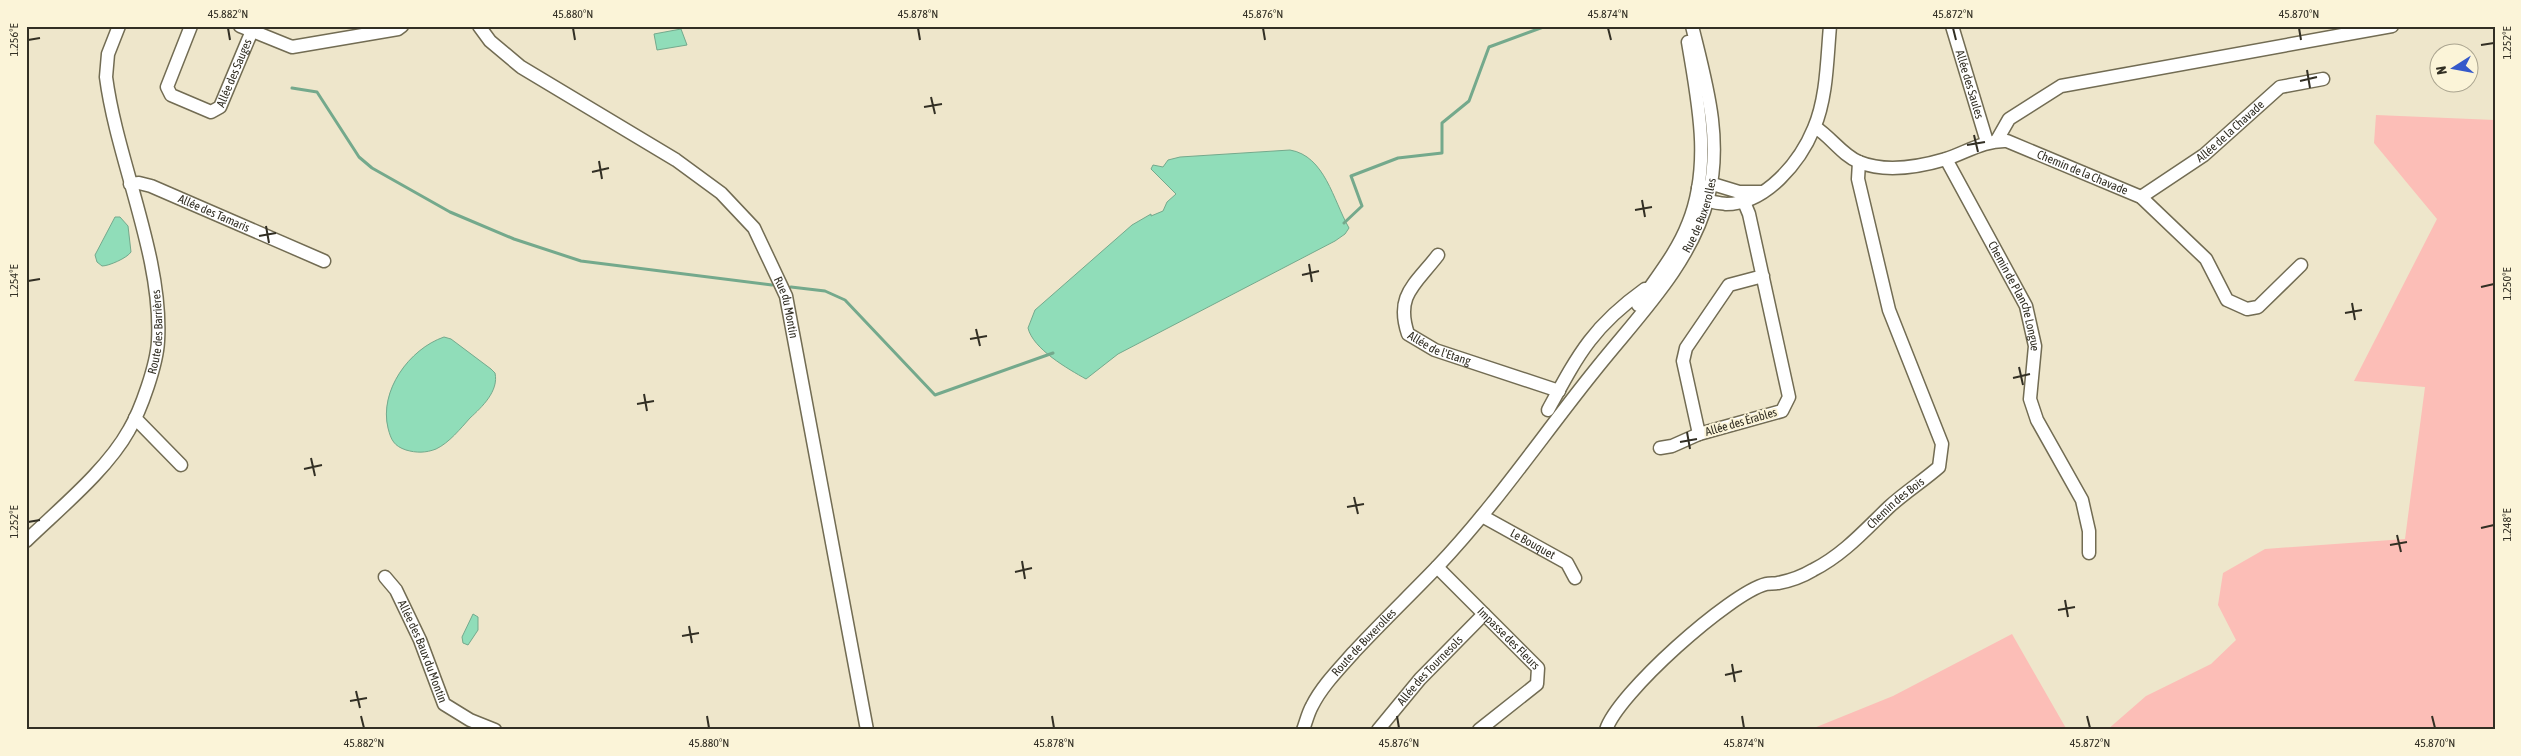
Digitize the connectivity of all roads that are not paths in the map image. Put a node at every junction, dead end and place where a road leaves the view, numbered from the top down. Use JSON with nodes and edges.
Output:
{"nodes":[{"id":1,"x":119,"y":26,"type":"edge"},
{"id":2,"x":191,"y":26,"type":"edge"},
{"id":3,"x":402,"y":26,"type":"edge"},
{"id":4,"x":479,"y":26,"type":"edge"},
{"id":5,"x":1685,"y":26,"type":"edge"},
{"id":6,"x":1692,"y":26,"type":"edge"},
{"id":7,"x":1830,"y":26,"type":"edge"},
{"id":8,"x":1952,"y":26,"type":"edge"},
{"id":9,"x":2392,"y":26,"type":"edge"},
{"id":10,"x":248,"y":28,"type":"edge"},
{"id":11,"x":2323,"y":79,"type":"dead end"},
{"id":12,"x":1815,"y":127,"type":"junction"},
{"id":13,"x":1992,"y":141,"type":"junction"},
{"id":14,"x":1946,"y":159,"type":"junction"},
{"id":15,"x":1859,"y":162,"type":"junction"},
{"id":16,"x":130,"y":184,"type":"junction"},
{"id":17,"x":1704,"y":187,"type":"junction"},
{"id":18,"x":1762,"y":192,"type":"junction"},
{"id":19,"x":2142,"y":197,"type":"junction"},
{"id":20,"x":1707,"y":200,"type":"junction"},
{"id":21,"x":1744,"y":202,"type":"junction"},
{"id":22,"x":1438,"y":255,"type":"dead end"},
{"id":23,"x":324,"y":261,"type":"dead end"},
{"id":24,"x":2301,"y":265,"type":"dead end"},
{"id":25,"x":1762,"y":276,"type":"junction"},
{"id":26,"x":1651,"y":284,"type":"junction"},
{"id":27,"x":1574,"y":361,"type":"junction"},
{"id":28,"x":1590,"y":376,"type":"junction"},
{"id":29,"x":1559,"y":390,"type":"junction"},
{"id":30,"x":1548,"y":410,"type":"dead end"},
{"id":31,"x":135,"y":418,"type":"junction"},
{"id":32,"x":1699,"y":434,"type":"junction"},
{"id":33,"x":1660,"y":448,"type":"dead end"},
{"id":34,"x":182,"y":465,"type":"dead end"},
{"id":35,"x":1482,"y":516,"type":"junction"},
{"id":36,"x":26,"y":542,"type":"edge"},
{"id":37,"x":2089,"y":552,"type":"dead end"},
{"id":38,"x":1437,"y":566,"type":"junction"},
{"id":39,"x":385,"y":577,"type":"dead end"},
{"id":40,"x":1575,"y":578,"type":"dead end"},
{"id":41,"x":1484,"y":614,"type":"junction"},
{"id":42,"x":495,"y":730,"type":"edge"},
{"id":43,"x":868,"y":730,"type":"edge"},
{"id":44,"x":1303,"y":730,"type":"edge"},
{"id":45,"x":1378,"y":730,"type":"edge"},
{"id":46,"x":1479,"y":730,"type":"edge"},
{"id":47,"x":1606,"y":730,"type":"edge"}],
"edges":[{"from":1,"to":16,"type":"street","name":"Route des Barrières"},
{"from":2,"to":10,"type":"street","name":"Allée des Sauges"},
{"from":3,"to":10,"type":"street"},
{"from":4,"to":43,"type":"street","name":"Rue du Montin"},
{"from":5,"to":17,"type":"street","name":"Rue de Buxerolles"},
{"from":6,"to":17,"type":"street","name":"Rue de Buxerolles"},
{"from":7,"to":12,"type":"street"},
{"from":8,"to":13,"type":"street","name":"Allée des Saules"},
{"from":9,"to":13,"type":"street"},
{"from":11,"to":19,"type":"street","name":"Allée de la Chavade"},
{"from":12,"to":15,"type":"street"},
{"from":12,"to":18,"type":"street"},
{"from":13,"to":14,"type":"street"},
{"from":13,"to":19,"type":"street","name":"Chemin de la Chavade"},
{"from":14,"to":15,"type":"street"},
{"from":14,"to":37,"type":"street","name":"Chemin de Planche Longue"},
{"from":15,"to":47,"type":"street","name":"Chemin des Bois"},
{"from":16,"to":23,"type":"street","name":"Allée des Tamaris"},
{"from":16,"to":31,"type":"street","name":"Route des Barrières"},
{"from":17,"to":18,"type":"street"},
{"from":17,"to":20,"type":"street","name":"Rue de Buxerolles"},
{"from":17,"to":26,"type":"street","name":"Rue de Buxerolles"},
{"from":18,"to":21,"type":"street"},
{"from":19,"to":24,"type":"street","name":"Chemin de la Chavade"},
{"from":20,"to":21,"type":"street"},
{"from":20,"to":28,"type":"street","name":"Rue de Buxerolles"},
{"from":21,"to":25,"type":"street","name":"Allée des Érables"},
{"from":22,"to":29,"type":"street","name":"Allée de l'Etang"},
{"from":25,"to":32,"type":"street","name":"Allée des Érables"},
{"from":25,"to":32,"type":"street","name":"Allée des Érables"},
{"from":26,"to":27,"type":"street"},
{"from":26,"to":28,"type":"street","name":"Rue de Buxerolles"},
{"from":27,"to":28,"type":"street"},
{"from":27,"to":29,"type":"street"},
{"from":28,"to":35,"type":"street","name":"Rue de Buxerolles"},
{"from":29,"to":30,"type":"street"},
{"from":31,"to":34,"type":"street"},
{"from":31,"to":36,"type":"street","name":"Route des Barrières"},
{"from":32,"to":33,"type":"street"},
{"from":35,"to":38,"type":"street","name":"Rue de Buxerolles"},
{"from":35,"to":40,"type":"street","name":"Le Bouquet"},
{"from":38,"to":41,"type":"street","name":"Impasse des Fleurs"},
{"from":38,"to":44,"type":"street","name":"Route de Buxerolles"},
{"from":39,"to":42,"type":"street","name":"Allée des Baux du Montin"},
{"from":41,"to":45,"type":"street","name":"Allée des Tournesols"},
{"from":41,"to":46,"type":"street","name":"Impasse des Fleurs"}]}
